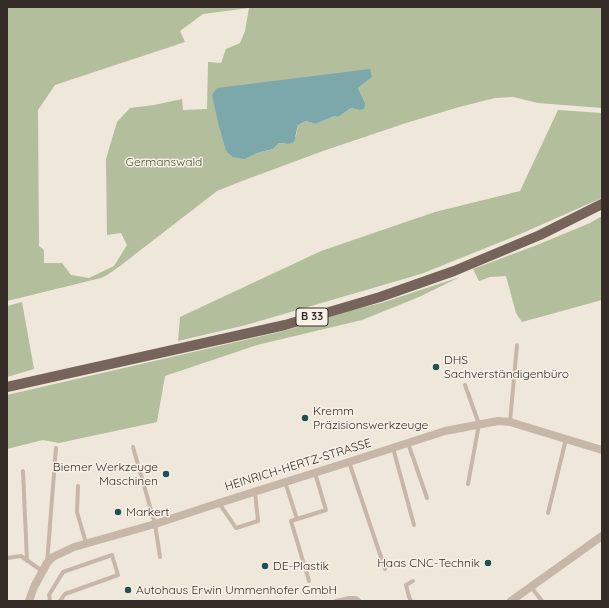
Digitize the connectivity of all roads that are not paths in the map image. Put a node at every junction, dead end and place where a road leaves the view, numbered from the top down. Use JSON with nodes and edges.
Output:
{"nodes":[{"id":1,"x":602,"y":204,"type":"edge"},
{"id":2,"x":517,"y":345,"type":"dead end"},
{"id":3,"x":465,"y":385,"type":"dead end"},
{"id":4,"x":7,"y":387,"type":"edge"},
{"id":5,"x":510,"y":422,"type":"junction"},
{"id":6,"x":479,"y":424,"type":"junction"},
{"id":7,"x":566,"y":439,"type":"junction"},
{"id":8,"x":408,"y":443,"type":"junction"},
{"id":9,"x":133,"y":447,"type":"dead end"},
{"id":10,"x":56,"y":448,"type":"dead end"},
{"id":11,"x":393,"y":448,"type":"junction"},
{"id":12,"x":602,"y":450,"type":"edge"},
{"id":13,"x":350,"y":462,"type":"junction"},
{"id":14,"x":22,"y":471,"type":"dead end"},
{"id":15,"x":315,"y":473,"type":"junction"},
{"id":16,"x":285,"y":482,"type":"junction"},
{"id":17,"x":468,"y":484,"type":"dead end"},
{"id":18,"x":78,"y":486,"type":"dead end"},
{"id":19,"x":255,"y":492,"type":"junction"},
{"id":20,"x":427,"y":498,"type":"dead end"},
{"id":21,"x":219,"y":502,"type":"junction"},
{"id":22,"x":548,"y":513,"type":"dead end"},
{"id":23,"x":297,"y":519,"type":"junction"},
{"id":24,"x":155,"y":524,"type":"junction"},
{"id":25,"x":414,"y":525,"type":"dead end"},
{"id":26,"x":602,"y":536,"type":"edge"},
{"id":27,"x":86,"y":544,"type":"junction"},
{"id":28,"x":160,"y":557,"type":"dead end"},
{"id":29,"x":7,"y":558,"type":"edge"},
{"id":30,"x":27,"y":561,"type":"junction"},
{"id":31,"x":47,"y":563,"type":"junction"},
{"id":32,"x":385,"y":569,"type":"dead end"},
{"id":33,"x":42,"y":571,"type":"junction"},
{"id":34,"x":309,"y":581,"type":"dead end"},
{"id":35,"x":413,"y":581,"type":"dead end"},
{"id":36,"x":531,"y":586,"type":"junction"},
{"id":37,"x":29,"y":601,"type":"edge"},
{"id":38,"x":50,"y":601,"type":"edge"},
{"id":39,"x":60,"y":601,"type":"edge"},
{"id":40,"x":336,"y":601,"type":"edge"},
{"id":41,"x":360,"y":601,"type":"edge"},
{"id":42,"x":412,"y":601,"type":"edge"},
{"id":43,"x":511,"y":601,"type":"edge"},
{"id":44,"x":542,"y":601,"type":"edge"}],
"edges":[{"from":1,"to":4,"type":"main road","number":"B 33"},
{"from":2,"to":5,"type":"lane"},
{"from":3,"to":6,"type":"lane"},
{"from":5,"to":6,"type":"street","name":"HEINRICH-HERTZ-STRASSE"},
{"from":5,"to":7,"type":"street","name":"HEINRICH-HERTZ-STRASSE"},
{"from":6,"to":8,"type":"street","name":"HEINRICH-HERTZ-STRASSE"},
{"from":6,"to":17,"type":"lane"},
{"from":7,"to":12,"type":"street","name":"HEINRICH-HERTZ-STRASSE"},
{"from":7,"to":22,"type":"lane"},
{"from":8,"to":11,"type":"street","name":"HEINRICH-HERTZ-STRASSE"},
{"from":8,"to":20,"type":"lane"},
{"from":9,"to":24,"type":"lane"},
{"from":10,"to":31,"type":"lane"},
{"from":11,"to":13,"type":"street","name":"HEINRICH-HERTZ-STRASSE"},
{"from":11,"to":25,"type":"lane"},
{"from":13,"to":15,"type":"street","name":"HEINRICH-HERTZ-STRASSE"},
{"from":13,"to":32,"type":"lane"},
{"from":14,"to":30,"type":"lane"},
{"from":15,"to":16,"type":"street","name":"HEINRICH-HERTZ-STRASSE"},
{"from":15,"to":23,"type":"lane"},
{"from":16,"to":19,"type":"street","name":"HEINRICH-HERTZ-STRASSE"},
{"from":16,"to":23,"type":"lane"},
{"from":18,"to":27,"type":"lane"},
{"from":19,"to":21,"type":"street","name":"HEINRICH-HERTZ-STRASSE"},
{"from":19,"to":21,"type":"lane"},
{"from":21,"to":24,"type":"street","name":"HEINRICH-HERTZ-STRASSE"},
{"from":23,"to":34,"type":"lane"},
{"from":24,"to":27,"type":"street","name":"HEINRICH-HERTZ-STRASSE"},
{"from":24,"to":28,"type":"lane"},
{"from":26,"to":36,"type":"street"},
{"from":27,"to":31,"type":"street","name":"HEINRICH-HERTZ-STRASSE"},
{"from":29,"to":30,"type":"lane"},
{"from":30,"to":33,"type":"lane"},
{"from":31,"to":33,"type":"street","name":"HEINRICH-HERTZ-STRASSE"},
{"from":33,"to":37,"type":"street","name":"HEINRICH-HERTZ-STRASSE"},
{"from":35,"to":42,"type":"lane"},
{"from":36,"to":43,"type":"street"},
{"from":36,"to":44,"type":"lane"},
{"from":38,"to":39,"type":"lane"},
{"from":40,"to":41,"type":"lane"}]}
